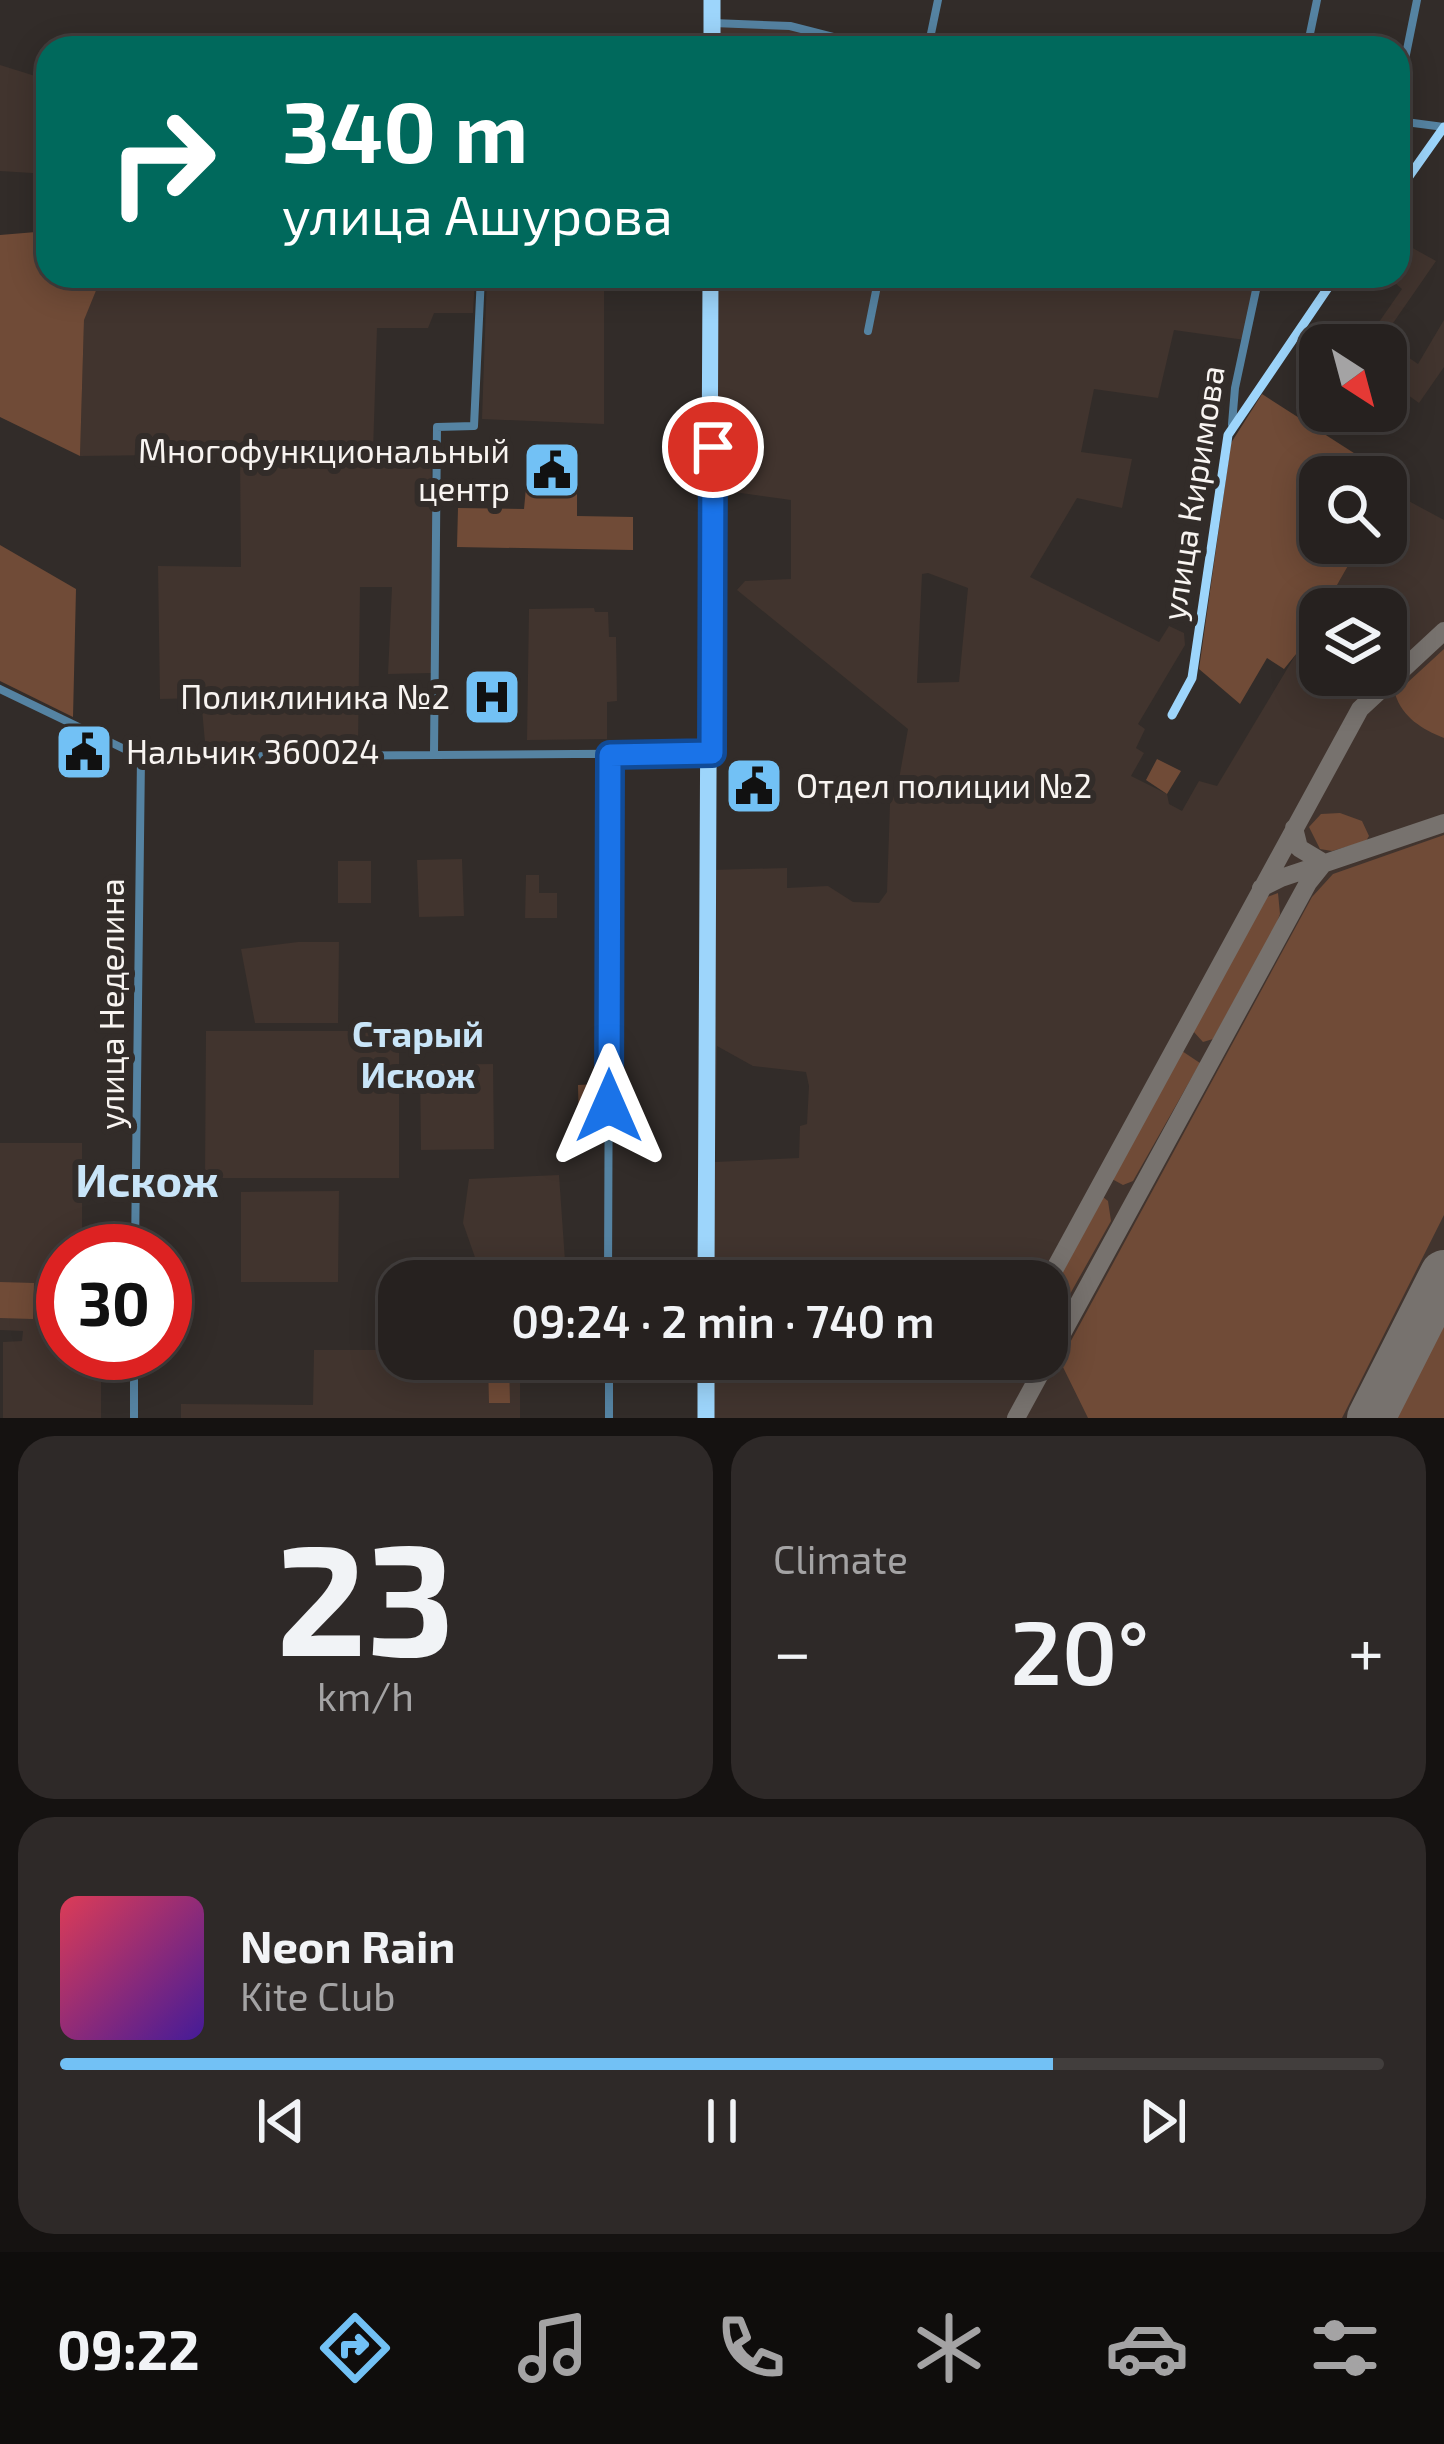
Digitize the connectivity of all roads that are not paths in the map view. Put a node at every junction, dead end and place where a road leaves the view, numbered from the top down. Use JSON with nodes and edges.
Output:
{"nodes":[{"id":1,"x":712,"y":0,"type":"edge"},
{"id":2,"x":938,"y":0,"type":"edge"},
{"id":3,"x":1317,"y":0,"type":"edge"},
{"id":4,"x":1417,"y":0,"type":"edge"},
{"id":5,"x":712,"y":23,"type":"junction"},
{"id":6,"x":712,"y":36,"type":"edge"},
{"id":7,"x":829,"y":36,"type":"edge"},
{"id":8,"x":930,"y":36,"type":"edge"},
{"id":9,"x":1310,"y":36,"type":"edge"},
{"id":10,"x":1410,"y":36,"type":"edge"},
{"id":11,"x":1410,"y":123,"type":"edge"},
{"id":12,"x":1444,"y":127,"type":"edge"},
{"id":13,"x":1410,"y":175,"type":"edge"},
{"id":14,"x":480,"y":288,"type":"edge"},
{"id":15,"x":711,"y":288,"type":"edge"},
{"id":16,"x":877,"y":288,"type":"edge"},
{"id":17,"x":1256,"y":288,"type":"edge"},
{"id":18,"x":1328,"y":288,"type":"edge"},
{"id":19,"x":868,"y":331,"type":"dead end"},
{"id":20,"x":1232,"y":424,"type":"junction"},
{"id":21,"x":0,"y":688,"type":"edge"},
{"id":22,"x":1172,"y":715,"type":"dead end"},
{"id":23,"x":707,"y":753,"type":"junction"},
{"id":24,"x":434,"y":754,"type":"junction"},
{"id":25,"x":610,"y":755,"type":"junction"},
{"id":26,"x":141,"y":757,"type":"junction"},
{"id":27,"x":135,"y":1224,"type":"edge"},
{"id":28,"x":608,"y":1260,"type":"edge"},
{"id":29,"x":706,"y":1260,"type":"edge"},
{"id":30,"x":134,"y":1380,"type":"edge"},
{"id":31,"x":609,"y":1380,"type":"edge"},
{"id":32,"x":706,"y":1380,"type":"edge"},
{"id":33,"x":134,"y":1418,"type":"edge"},
{"id":34,"x":609,"y":1418,"type":"edge"},
{"id":35,"x":706,"y":1418,"type":"edge"}],
"edges":[{"from":1,"to":5,"type":"main road"},
{"from":2,"to":8,"type":"street"},
{"from":3,"to":9,"type":"street"},
{"from":4,"to":10,"type":"street"},
{"from":5,"to":6,"type":"main road"},
{"from":5,"to":7,"type":"street"},
{"from":11,"to":12,"type":"street"},
{"from":12,"to":13,"type":"main road"},
{"from":14,"to":24,"type":"street"},
{"from":15,"to":23,"type":"main road"},
{"from":16,"to":19,"type":"street"},
{"from":17,"to":20,"type":"street","name":"улица Киримова"},
{"from":18,"to":20,"type":"main road"},
{"from":20,"to":22,"type":"main road","name":"улица Киримова"},
{"from":21,"to":26,"type":"street"},
{"from":23,"to":25,"type":"street"},
{"from":23,"to":29,"type":"main road"},
{"from":24,"to":25,"type":"street"},
{"from":24,"to":26,"type":"street"},
{"from":25,"to":28,"type":"street"},
{"from":26,"to":27,"type":"street","name":"улица Неделина"},
{"from":30,"to":33,"type":"street"},
{"from":31,"to":34,"type":"street"},
{"from":32,"to":35,"type":"main road"}]}
